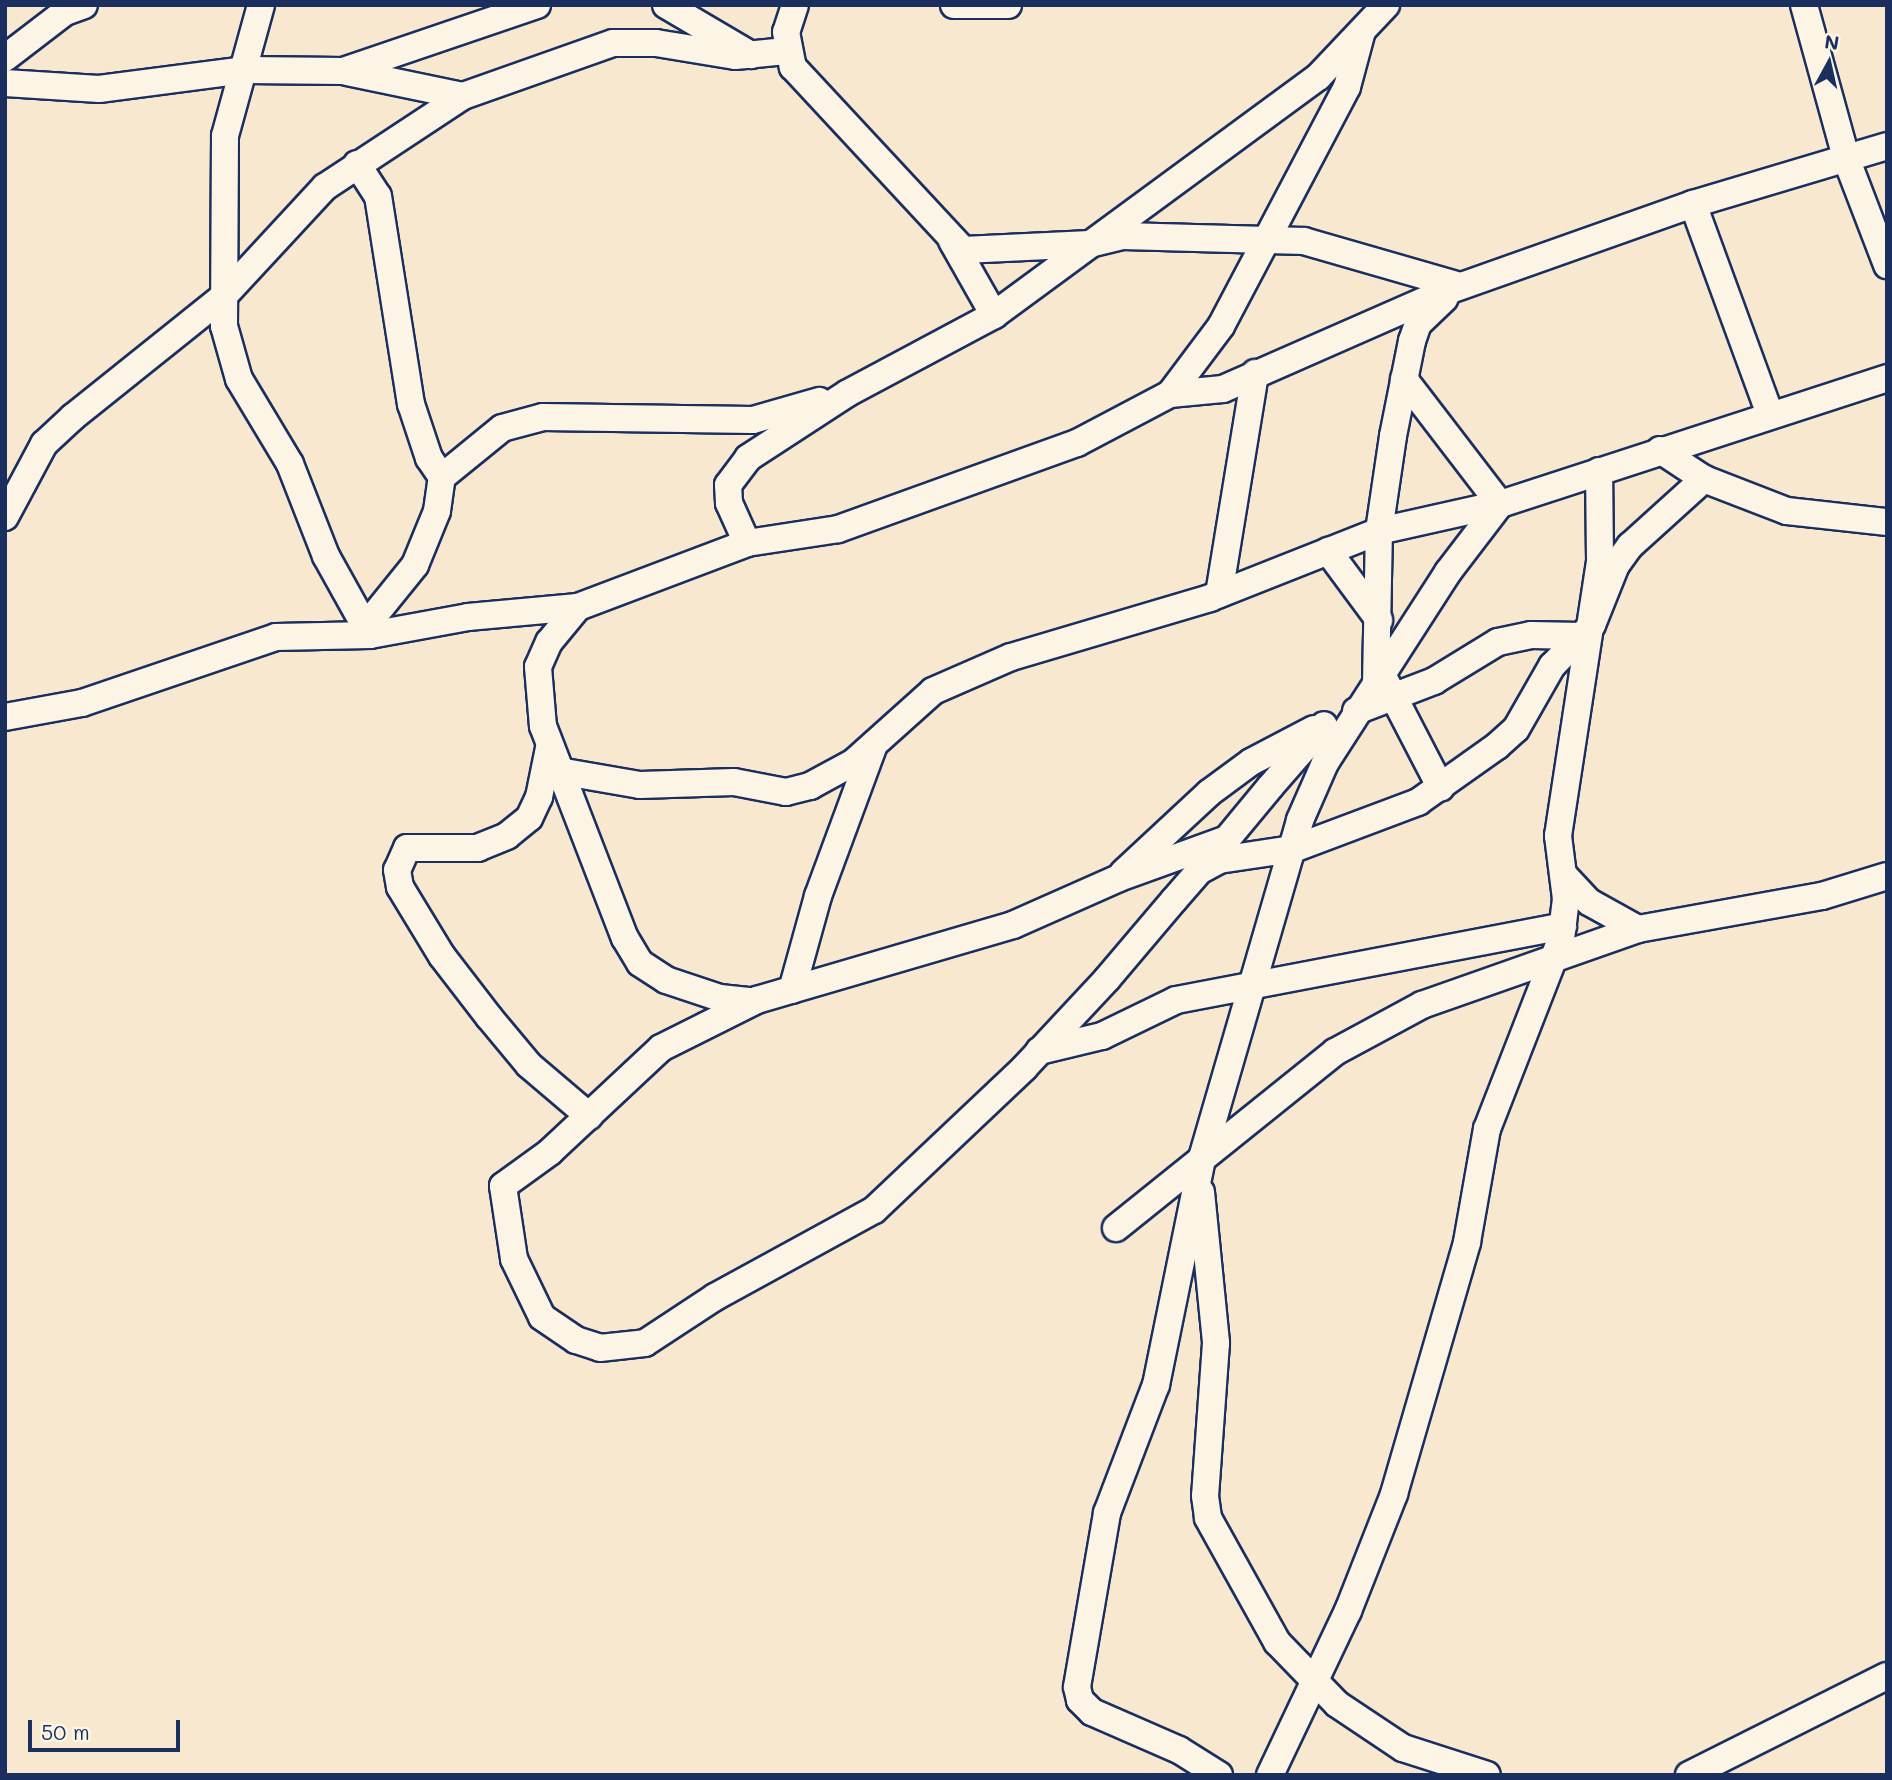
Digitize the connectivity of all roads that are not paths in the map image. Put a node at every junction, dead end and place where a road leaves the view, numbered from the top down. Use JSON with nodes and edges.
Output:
{"nodes":[{"id":1,"x":84,"y":5,"type":"edge"},
{"id":2,"x":261,"y":5,"type":"edge"},
{"id":3,"x":537,"y":5,"type":"edge"},
{"id":4,"x":666,"y":5,"type":"edge"},
{"id":5,"x":795,"y":5,"type":"edge"},
{"id":6,"x":954,"y":5,"type":"edge"},
{"id":7,"x":1008,"y":5,"type":"edge"},
{"id":8,"x":1386,"y":5,"type":"edge"},
{"id":9,"x":1804,"y":5,"type":"edge"},
{"id":10,"x":1362,"y":31,"type":"junction"},
{"id":11,"x":786,"y":51,"type":"junction"},
{"id":12,"x":751,"y":55,"type":"junction"},
{"id":13,"x":5,"y":58,"type":"edge"},
{"id":14,"x":246,"y":70,"type":"junction"},
{"id":15,"x":343,"y":71,"type":"junction"},
{"id":16,"x":5,"y":83,"type":"edge"},
{"id":17,"x":463,"y":96,"type":"junction"},
{"id":18,"x":1887,"y":146,"type":"edge"},
{"id":19,"x":1846,"y":158,"type":"junction"},
{"id":20,"x":357,"y":164,"type":"junction"},
{"id":21,"x":1693,"y":204,"type":"junction"},
{"id":22,"x":1266,"y":238,"type":"junction"},
{"id":23,"x":951,"y":240,"type":"junction"},
{"id":24,"x":1090,"y":244,"type":"junction"},
{"id":25,"x":1887,"y":265,"type":"edge"},
{"id":26,"x":1461,"y":286,"type":"junction"},
{"id":27,"x":223,"y":297,"type":"junction"},
{"id":28,"x":994,"y":316,"type":"junction"},
{"id":29,"x":1255,"y":373,"type":"junction"},
{"id":30,"x":1887,"y":378,"type":"edge"},
{"id":31,"x":1404,"y":379,"type":"junction"},
{"id":32,"x":848,"y":393,"type":"junction"},
{"id":33,"x":1170,"y":394,"type":"junction"},
{"id":34,"x":1770,"y":414,"type":"junction"},
{"id":35,"x":1660,"y":450,"type":"junction"},
{"id":36,"x":1599,"y":471,"type":"junction"},
{"id":37,"x":442,"y":477,"type":"junction"},
{"id":38,"x":1704,"y":478,"type":"junction"},
{"id":39,"x":1500,"y":504,"type":"junction"},
{"id":40,"x":5,"y":517,"type":"edge"},
{"id":41,"x":1887,"y":522,"type":"edge"},
{"id":42,"x":1379,"y":531,"type":"junction"},
{"id":43,"x":747,"y":543,"type":"junction"},
{"id":44,"x":1328,"y":551,"type":"junction"},
{"id":45,"x":1219,"y":594,"type":"junction"},
{"id":46,"x":578,"y":607,"type":"junction"},
{"id":47,"x":1375,"y":616,"type":"junction"},
{"id":48,"x":1587,"y":630,"type":"junction"},
{"id":49,"x":368,"y":631,"type":"junction"},
{"id":50,"x":1402,"y":648,"type":"junction"},
{"id":51,"x":1384,"y":685,"type":"junction"},
{"id":52,"x":1359,"y":710,"type":"junction"},
{"id":53,"x":5,"y":717,"type":"edge"},
{"id":54,"x":1324,"y":725,"type":"junction"},
{"id":55,"x":875,"y":742,"type":"junction"},
{"id":56,"x":554,"y":759,"type":"junction"},
{"id":57,"x":1441,"y":788,"type":"junction"},
{"id":58,"x":1227,"y":839,"type":"junction"},
{"id":59,"x":1293,"y":849,"type":"junction"},
{"id":60,"x":1198,"y":872,"type":"junction"},
{"id":61,"x":1563,"y":874,"type":"junction"},
{"id":62,"x":1887,"y":876,"type":"edge"},
{"id":63,"x":1119,"y":878,"type":"junction"},
{"id":64,"x":1563,"y":926,"type":"junction"},
{"id":65,"x":1638,"y":929,"type":"junction"},
{"id":66,"x":1554,"y":957,"type":"junction"},
{"id":67,"x":1107,"y":979,"type":"junction"},
{"id":68,"x":1253,"y":985,"type":"junction"},
{"id":69,"x":792,"y":990,"type":"junction"},
{"id":70,"x":757,"y":1000,"type":"junction"},
{"id":71,"x":1092,"y":1039,"type":"junction"},
{"id":72,"x":1039,"y":1051,"type":"junction"},
{"id":73,"x":589,"y":1116,"type":"junction"},
{"id":74,"x":1201,"y":1169,"type":"junction"},
{"id":75,"x":1116,"y":1228,"type":"dead end"},
{"id":76,"x":1887,"y":1676,"type":"edge"},
{"id":77,"x":1313,"y":1682,"type":"junction"},
{"id":78,"x":1219,"y":1775,"type":"edge"},
{"id":79,"x":1270,"y":1775,"type":"edge"},
{"id":80,"x":1486,"y":1775,"type":"edge"},
{"id":81,"x":1689,"y":1775,"type":"edge"}],
"edges":[{"from":1,"to":13,"type":"street"},
{"from":2,"to":14,"type":"street"},
{"from":3,"to":15,"type":"street"},
{"from":4,"to":12,"type":"street"},
{"from":5,"to":11,"type":"street"},
{"from":6,"to":7,"type":"street"},
{"from":8,"to":10,"type":"street"},
{"from":9,"to":19,"type":"street"},
{"from":10,"to":22,"type":"street"},
{"from":10,"to":24,"type":"street"},
{"from":11,"to":12,"type":"street"},
{"from":11,"to":23,"type":"street"},
{"from":12,"to":17,"type":"street"},
{"from":14,"to":15,"type":"street"},
{"from":14,"to":16,"type":"street"},
{"from":14,"to":27,"type":"street"},
{"from":15,"to":17,"type":"street"},
{"from":17,"to":20,"type":"street"},
{"from":18,"to":19,"type":"street"},
{"from":19,"to":21,"type":"street"},
{"from":19,"to":25,"type":"street"},
{"from":20,"to":27,"type":"street"},
{"from":20,"to":37,"type":"street"},
{"from":21,"to":26,"type":"street"},
{"from":21,"to":34,"type":"street"},
{"from":22,"to":24,"type":"street"},
{"from":22,"to":26,"type":"street"},
{"from":22,"to":33,"type":"street"},
{"from":23,"to":24,"type":"street"},
{"from":23,"to":28,"type":"street"},
{"from":24,"to":28,"type":"street"},
{"from":26,"to":29,"type":"street"},
{"from":26,"to":31,"type":"street"},
{"from":27,"to":40,"type":"street"},
{"from":27,"to":49,"type":"street"},
{"from":28,"to":32,"type":"street"},
{"from":29,"to":33,"type":"street"},
{"from":29,"to":45,"type":"street"},
{"from":30,"to":34,"type":"street"},
{"from":31,"to":39,"type":"street"},
{"from":31,"to":42,"type":"street"},
{"from":32,"to":37,"type":"street"},
{"from":32,"to":43,"type":"street"},
{"from":33,"to":43,"type":"street"},
{"from":34,"to":35,"type":"street"},
{"from":35,"to":36,"type":"street"},
{"from":35,"to":38,"type":"street"},
{"from":36,"to":39,"type":"street"},
{"from":36,"to":48,"type":"street"},
{"from":37,"to":49,"type":"street"},
{"from":38,"to":41,"type":"street"},
{"from":38,"to":48,"type":"street"},
{"from":39,"to":42,"type":"street"},
{"from":39,"to":50,"type":"street"},
{"from":42,"to":44,"type":"street"},
{"from":42,"to":47,"type":"street"},
{"from":43,"to":46,"type":"street"},
{"from":44,"to":45,"type":"street"},
{"from":44,"to":47,"type":"street"},
{"from":45,"to":55,"type":"street"},
{"from":46,"to":49,"type":"street"},
{"from":46,"to":56,"type":"street"},
{"from":47,"to":50,"type":"street"},
{"from":47,"to":51,"type":"street"},
{"from":48,"to":51,"type":"street"},
{"from":48,"to":57,"type":"street"},
{"from":48,"to":61,"type":"street"},
{"from":49,"to":53,"type":"street"},
{"from":50,"to":51,"type":"street"},
{"from":51,"to":52,"type":"street"},
{"from":51,"to":57,"type":"street"},
{"from":52,"to":54,"type":"street"},
{"from":52,"to":59,"type":"street"},
{"from":54,"to":58,"type":"street"},
{"from":54,"to":63,"type":"street"},
{"from":55,"to":56,"type":"street"},
{"from":55,"to":69,"type":"street"},
{"from":56,"to":70,"type":"street"},
{"from":56,"to":73,"type":"street"},
{"from":57,"to":59,"type":"street"},
{"from":58,"to":60,"type":"street"},
{"from":58,"to":63,"type":"street"},
{"from":59,"to":60,"type":"street"},
{"from":59,"to":68,"type":"street"},
{"from":60,"to":67,"type":"street"},
{"from":61,"to":64,"type":"street"},
{"from":61,"to":65,"type":"street"},
{"from":62,"to":65,"type":"street"},
{"from":63,"to":69,"type":"street"},
{"from":64,"to":66,"type":"street"},
{"from":64,"to":68,"type":"street"},
{"from":65,"to":66,"type":"street"},
{"from":66,"to":74,"type":"street"},
{"from":66,"to":77,"type":"street"},
{"from":67,"to":71,"type":"street"},
{"from":67,"to":72,"type":"street"},
{"from":68,"to":71,"type":"street"},
{"from":68,"to":74,"type":"street"},
{"from":69,"to":70,"type":"street"},
{"from":70,"to":73,"type":"street"},
{"from":71,"to":72,"type":"street"},
{"from":72,"to":73,"type":"street"},
{"from":74,"to":75,"type":"street"},
{"from":74,"to":77,"type":"street"},
{"from":74,"to":78,"type":"street"},
{"from":76,"to":81,"type":"street"},
{"from":77,"to":79,"type":"street"},
{"from":77,"to":80,"type":"street"}]}
